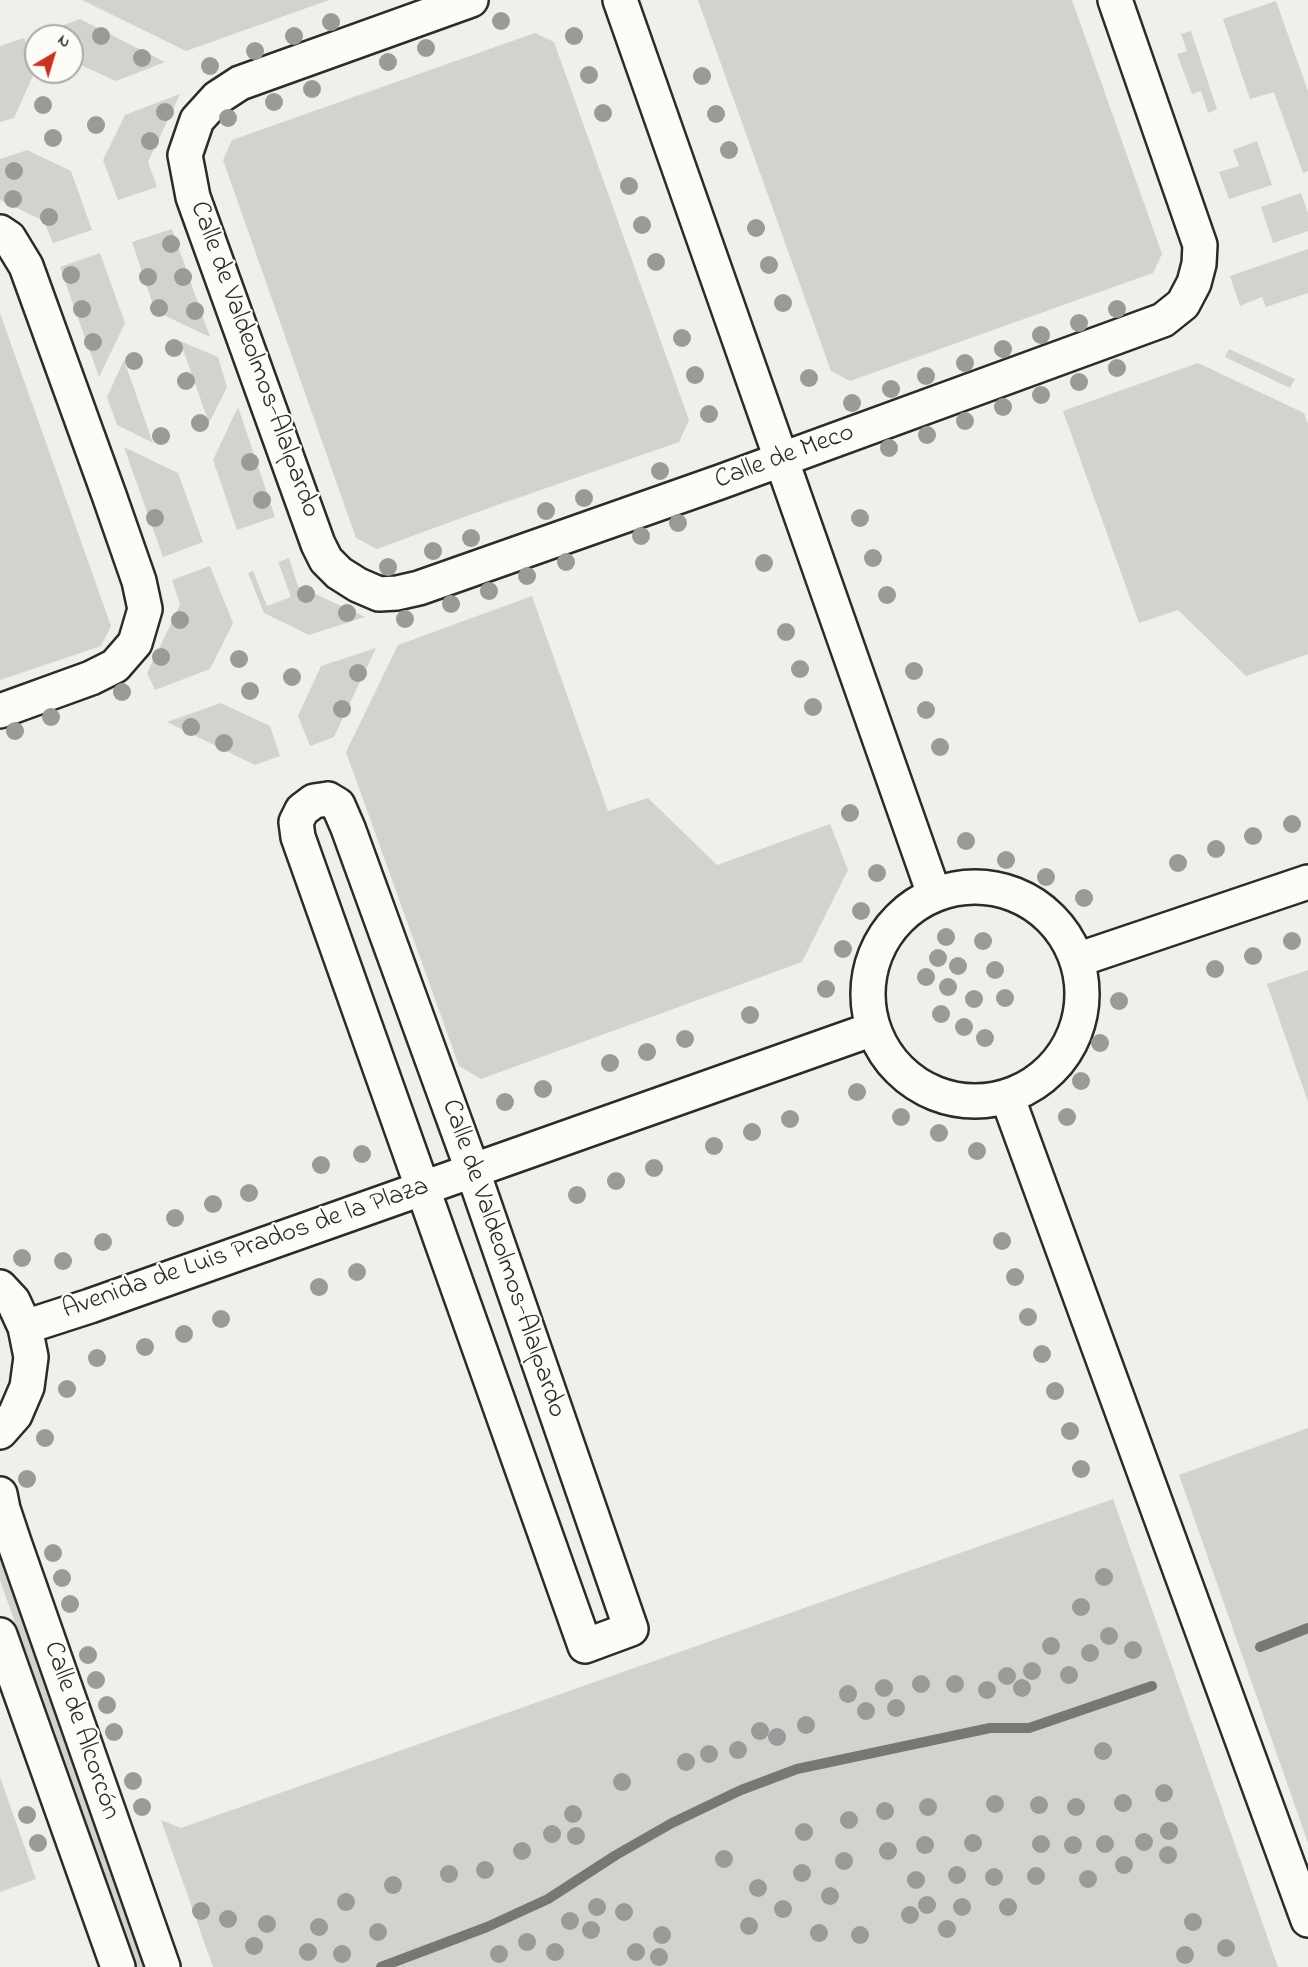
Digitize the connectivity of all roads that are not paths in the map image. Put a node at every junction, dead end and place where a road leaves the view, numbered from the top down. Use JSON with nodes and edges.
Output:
{"nodes":[{"id":1,"x":471,"y":0,"type":"edge"},
{"id":2,"x":620,"y":0,"type":"edge"},
{"id":3,"x":1115,"y":0,"type":"edge"},
{"id":4,"x":0,"y":232,"type":"edge"},
{"id":5,"x":781,"y":460,"type":"junction"},
{"id":6,"x":358,"y":585,"type":"joint"},
{"id":7,"x":0,"y":711,"type":"edge"},
{"id":8,"x":1308,"y":882,"type":"edge"},
{"id":9,"x":934,"y":894,"type":"junction"},
{"id":10,"x":1077,"y":960,"type":"junction"},
{"id":11,"x":873,"y":1029,"type":"junction"},
{"id":12,"x":1007,"y":1096,"type":"junction"},
{"id":13,"x":472,"y":1170,"type":"junction"},
{"id":14,"x":423,"y":1188,"type":"junction"},
{"id":15,"x":0,"y":1287,"type":"edge"},
{"id":16,"x":25,"y":1327,"type":"junction"},
{"id":17,"x":0,"y":1432,"type":"edge"},
{"id":18,"x":0,"y":1494,"type":"edge"},
{"id":19,"x":0,"y":1635,"type":"edge"},
{"id":20,"x":1308,"y":1920,"type":"edge"},
{"id":21,"x":118,"y":1967,"type":"edge"},
{"id":22,"x":163,"y":1967,"type":"edge"}],
"edges":[{"from":1,"to":6,"type":"street","name":"Calle de Valdeolmos-Alalpardo"},
{"from":2,"to":5,"type":"street"},
{"from":3,"to":5,"type":"street","name":"Calle de Meco"},
{"from":4,"to":7,"type":"street"},
{"from":5,"to":6,"type":"street","name":"Calle de Meco"},
{"from":5,"to":9,"type":"street"},
{"from":8,"to":10,"type":"street"},
{"from":9,"to":10,"type":"street"},
{"from":9,"to":11,"type":"street"},
{"from":10,"to":12,"type":"street"},
{"from":11,"to":12,"type":"street"},
{"from":11,"to":13,"type":"street","name":"Avenida de Luis Prados de la Plaza"},
{"from":12,"to":20,"type":"street"},
{"from":13,"to":14,"type":"street","name":"Avenida de Luis Prados de la Plaza"},
{"from":13,"to":14,"type":"street","name":"Calle de Valdeolmos-Alalpardo"},
{"from":13,"to":14,"type":"street","name":"Calle de Valdeolmos-Alalpardo"},
{"from":14,"to":16,"type":"street","name":"Avenida de Luis Prados de la Plaza"},
{"from":15,"to":16,"type":"street"},
{"from":16,"to":17,"type":"street"},
{"from":18,"to":22,"type":"street","name":"Calle de Alcorcón"},
{"from":19,"to":21,"type":"street","name":"Calle de Alcorcón"}]}
